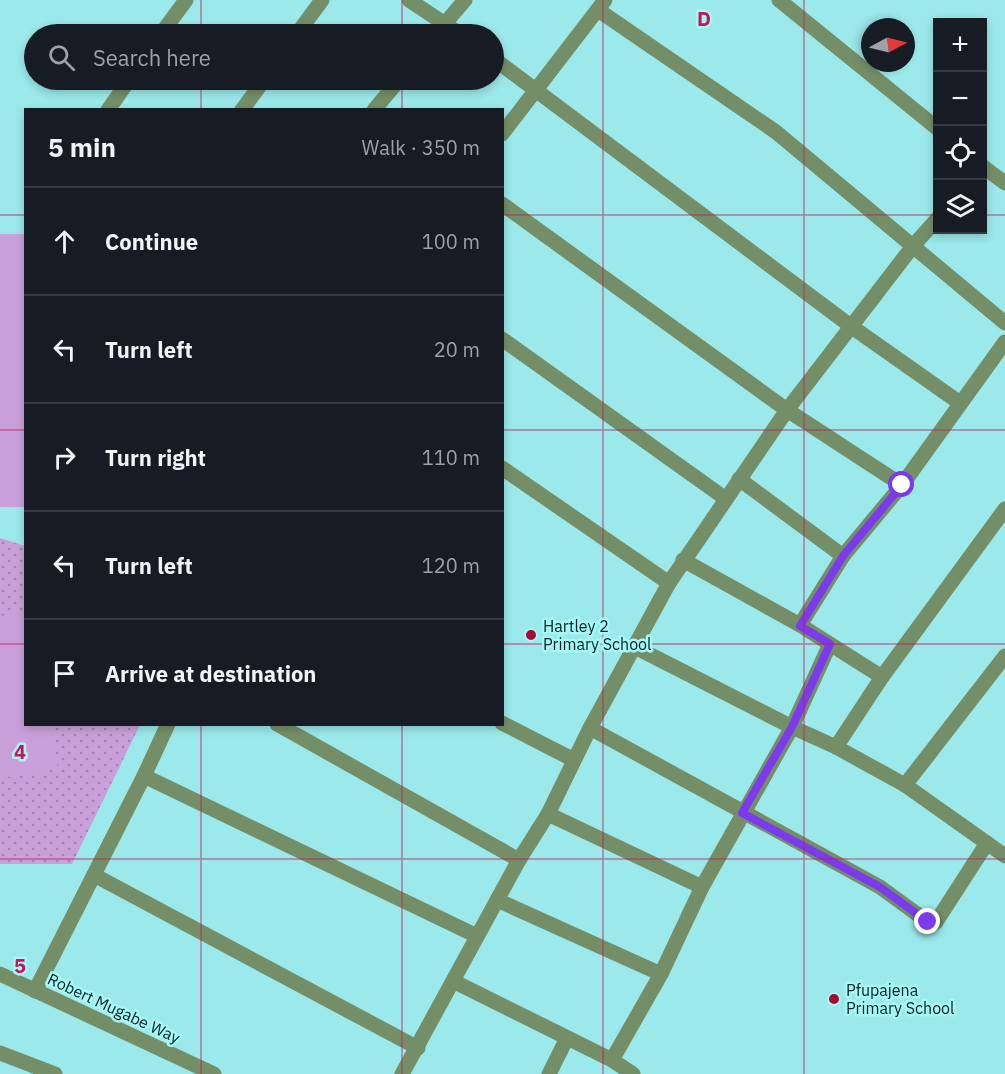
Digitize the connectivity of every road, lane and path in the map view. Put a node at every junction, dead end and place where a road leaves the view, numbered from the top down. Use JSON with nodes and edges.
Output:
{"nodes":[{"id":1,"x":186,"y":0,"type":"edge"},
{"id":2,"x":322,"y":0,"type":"edge"},
{"id":3,"x":409,"y":0,"type":"edge"},
{"id":4,"x":465,"y":0,"type":"edge"},
{"id":5,"x":779,"y":0,"type":"edge"},
{"id":6,"x":601,"y":5,"type":"edge"},
{"id":7,"x":168,"y":24,"type":"edge"},
{"id":8,"x":304,"y":24,"type":"edge"},
{"id":9,"x":435,"y":24,"type":"edge"},
{"id":10,"x":444,"y":24,"type":"edge"},
{"id":11,"x":504,"y":66,"type":"edge"},
{"id":12,"x":122,"y":90,"type":"edge"},
{"id":13,"x":257,"y":90,"type":"edge"},
{"id":14,"x":391,"y":90,"type":"edge"},
{"id":15,"x":536,"y":90,"type":"junction"},
{"id":16,"x":109,"y":108,"type":"edge"},
{"id":17,"x":243,"y":108,"type":"edge"},
{"id":18,"x":376,"y":108,"type":"edge"},
{"id":19,"x":934,"y":126,"type":"edge"},
{"id":20,"x":504,"y":131,"type":"edge"},
{"id":21,"x":987,"y":170,"type":"edge"},
{"id":22,"x":1005,"y":183,"type":"edge"},
{"id":23,"x":504,"y":205,"type":"edge"},
{"id":24,"x":933,"y":224,"type":"edge"},
{"id":25,"x":913,"y":246,"type":"junction"},
{"id":26,"x":1005,"y":323,"type":"edge"},
{"id":27,"x":852,"y":327,"type":"junction"},
{"id":28,"x":504,"y":340,"type":"edge"},
{"id":29,"x":1005,"y":342,"type":"edge"},
{"id":30,"x":960,"y":403,"type":"junction"},
{"id":31,"x":787,"y":410,"type":"junction"},
{"id":32,"x":504,"y":469,"type":"edge"},
{"id":33,"x":739,"y":479,"type":"junction"},
{"id":34,"x":902,"y":485,"type":"junction"},
{"id":35,"x":726,"y":499,"type":"junction"},
{"id":36,"x":1005,"y":509,"type":"edge"},
{"id":37,"x":843,"y":556,"type":"junction"},
{"id":38,"x":683,"y":560,"type":"junction"},
{"id":39,"x":669,"y":583,"type":"junction"},
{"id":40,"x":800,"y":626,"type":"junction"},
{"id":41,"x":830,"y":644,"type":"junction"},
{"id":42,"x":635,"y":647,"type":"junction"},
{"id":43,"x":1005,"y":656,"type":"edge"},
{"id":44,"x":882,"y":676,"type":"junction"},
{"id":45,"x":504,"y":724,"type":"edge"},
{"id":46,"x":167,"y":726,"type":"edge"},
{"id":47,"x":281,"y":726,"type":"edge"},
{"id":48,"x":792,"y":727,"type":"junction"},
{"id":49,"x":590,"y":728,"type":"junction"},
{"id":50,"x":836,"y":747,"type":"junction"},
{"id":51,"x":574,"y":760,"type":"junction"},
{"id":52,"x":144,"y":776,"type":"junction"},
{"id":53,"x":905,"y":785,"type":"junction"},
{"id":54,"x":742,"y":813,"type":"junction"},
{"id":55,"x":548,"y":814,"type":"junction"},
{"id":56,"x":1005,"y":836,"type":"edge"},
{"id":57,"x":996,"y":849,"type":"edge"},
{"id":58,"x":519,"y":860,"type":"junction"},
{"id":59,"x":94,"y":875,"type":"junction"},
{"id":60,"x":702,"y":887,"type":"junction"},
{"id":61,"x":497,"y":900,"type":"junction"},
{"id":62,"x":477,"y":936,"type":"junction"},
{"id":63,"x":0,"y":974,"type":"edge"},
{"id":64,"x":661,"y":974,"type":"junction"},
{"id":65,"x":453,"y":981,"type":"junction"},
{"id":66,"x":35,"y":991,"type":"junction"},
{"id":67,"x":567,"y":1038,"type":"junction"},
{"id":68,"x":418,"y":1048,"type":"junction"},
{"id":69,"x":0,"y":1053,"type":"edge"},
{"id":70,"x":612,"y":1060,"type":"junction"},
{"id":71,"x":55,"y":1074,"type":"edge"},
{"id":72,"x":214,"y":1074,"type":"edge"},
{"id":73,"x":402,"y":1074,"type":"edge"},
{"id":74,"x":549,"y":1074,"type":"edge"},
{"id":75,"x":633,"y":1074,"type":"edge"}],
"edges":[{"from":1,"to":7,"type":"street"},
{"from":2,"to":8,"type":"street"},
{"from":3,"to":9,"type":"street"},
{"from":4,"to":10,"type":"street"},
{"from":5,"to":19,"type":"street"},
{"from":6,"to":15,"type":"street"},
{"from":6,"to":25,"type":"street"},
{"from":11,"to":15,"type":"street"},
{"from":12,"to":16,"type":"street"},
{"from":13,"to":17,"type":"street"},
{"from":14,"to":18,"type":"street"},
{"from":15,"to":20,"type":"street"},
{"from":15,"to":27,"type":"street"},
{"from":21,"to":22,"type":"street"},
{"from":23,"to":31,"type":"street"},
{"from":24,"to":25,"type":"street"},
{"from":25,"to":26,"type":"street"},
{"from":25,"to":27,"type":"street"},
{"from":27,"to":30,"type":"street"},
{"from":27,"to":31,"type":"street"},
{"from":28,"to":35,"type":"street"},
{"from":29,"to":30,"type":"street"},
{"from":30,"to":34,"type":"street"},
{"from":31,"to":33,"type":"street"},
{"from":31,"to":34,"type":"street"},
{"from":32,"to":39,"type":"street"},
{"from":33,"to":35,"type":"street"},
{"from":33,"to":37,"type":"street"},
{"from":34,"to":37,"type":"street"},
{"from":35,"to":38,"type":"street"},
{"from":36,"to":44,"type":"street"},
{"from":37,"to":40,"type":"street"},
{"from":38,"to":39,"type":"street"},
{"from":38,"to":40,"type":"street"},
{"from":39,"to":42,"type":"street"},
{"from":40,"to":41,"type":"street"},
{"from":41,"to":44,"type":"street"},
{"from":41,"to":48,"type":"street"},
{"from":42,"to":48,"type":"street"},
{"from":42,"to":49,"type":"street"},
{"from":43,"to":53,"type":"street"},
{"from":44,"to":50,"type":"street"},
{"from":45,"to":51,"type":"street"},
{"from":46,"to":52,"type":"street"},
{"from":47,"to":58,"type":"street"},
{"from":48,"to":50,"type":"street"},
{"from":48,"to":54,"type":"street"},
{"from":49,"to":51,"type":"street"},
{"from":49,"to":54,"type":"street"},
{"from":50,"to":53,"type":"street"},
{"from":51,"to":55,"type":"street"},
{"from":52,"to":59,"type":"street"},
{"from":52,"to":62,"type":"street"},
{"from":53,"to":57,"type":"street"},
{"from":54,"to":57,"type":"street"},
{"from":54,"to":60,"type":"street"},
{"from":55,"to":58,"type":"street"},
{"from":55,"to":60,"type":"street"},
{"from":56,"to":57,"type":"street"},
{"from":58,"to":61,"type":"street"},
{"from":59,"to":66,"type":"street"},
{"from":59,"to":68,"type":"street"},
{"from":60,"to":64,"type":"street"},
{"from":61,"to":62,"type":"street"},
{"from":61,"to":64,"type":"street"},
{"from":62,"to":65,"type":"street"},
{"from":63,"to":66,"type":"street","name":"Robert Mugabe Way"},
{"from":64,"to":70,"type":"street"},
{"from":65,"to":67,"type":"street"},
{"from":65,"to":68,"type":"street"},
{"from":66,"to":72,"type":"street","name":"Robert Mugabe Way"},
{"from":67,"to":70,"type":"street"},
{"from":67,"to":74,"type":"street"},
{"from":68,"to":73,"type":"street"},
{"from":69,"to":71,"type":"street"},
{"from":70,"to":75,"type":"street"}]}
